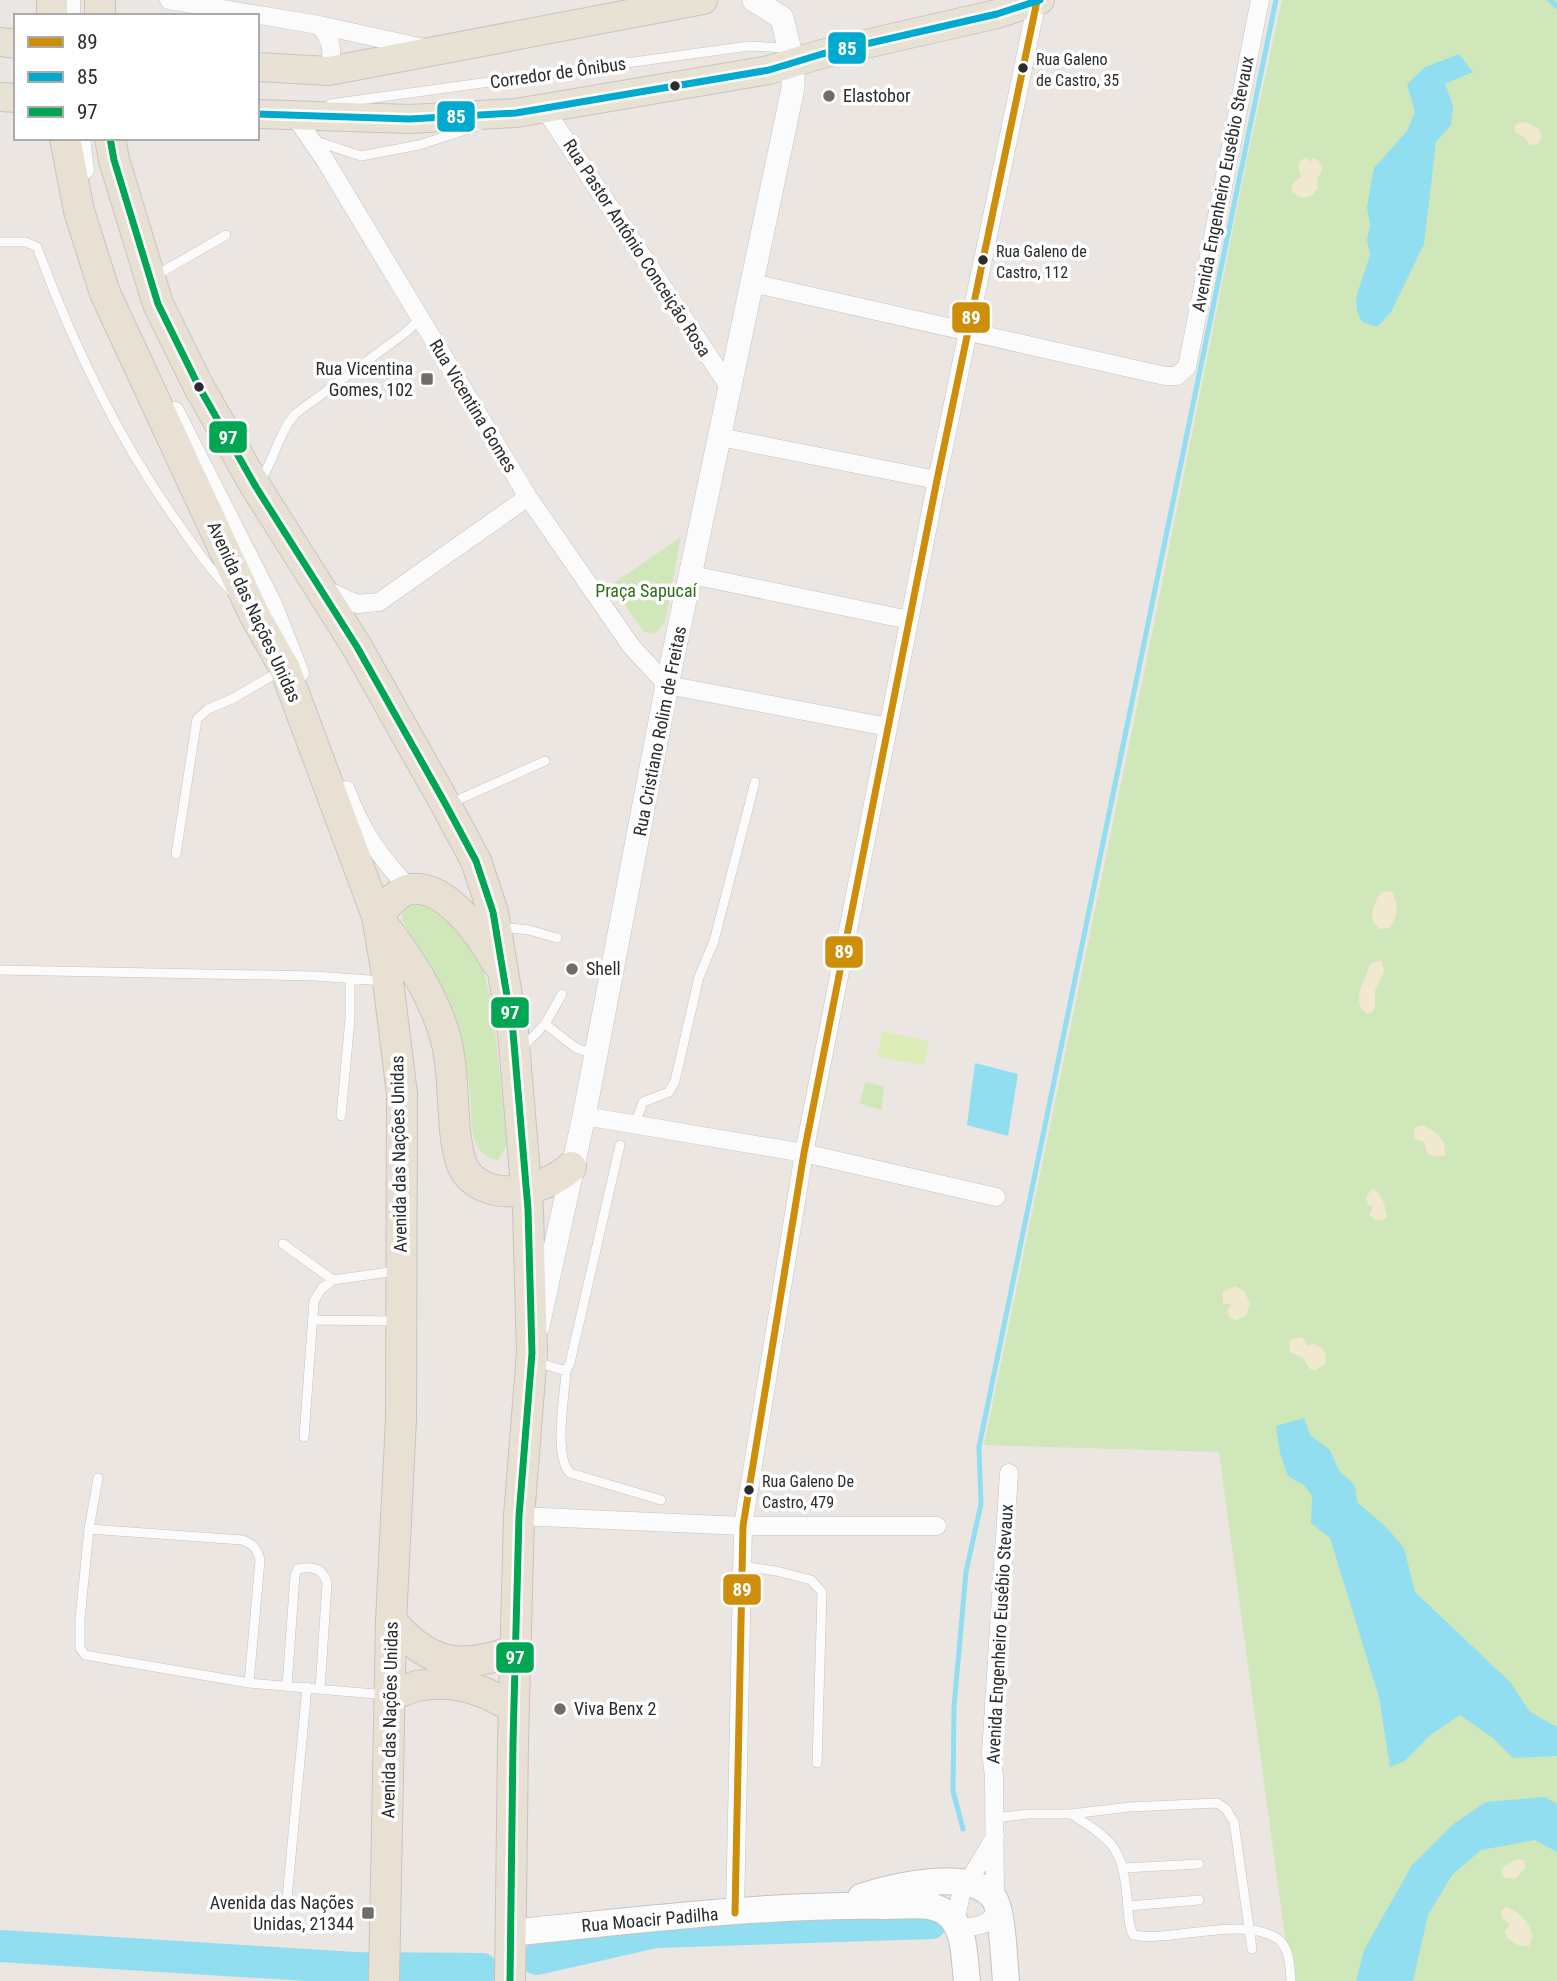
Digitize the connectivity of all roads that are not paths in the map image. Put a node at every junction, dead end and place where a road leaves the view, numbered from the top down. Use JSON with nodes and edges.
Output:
{"nodes":[{"id":1,"x":169,"y":0,"type":"edge"},
{"id":2,"x":703,"y":0,"type":"edge"},
{"id":3,"x":754,"y":0,"type":"edge"},
{"id":4,"x":1038,"y":0,"type":"edge"},
{"id":5,"x":1260,"y":0,"type":"edge"},
{"id":6,"x":659,"y":4,"type":"edge"},
{"id":7,"x":253,"y":14,"type":"edge"},
{"id":8,"x":259,"y":15,"type":"edge"},
{"id":9,"x":319,"y":25,"type":"junction"},
{"id":10,"x":438,"y":52,"type":"junction"},
{"id":11,"x":791,"y":55,"type":"junction"},
{"id":12,"x":259,"y":67,"type":"edge"},
{"id":13,"x":329,"y":71,"type":"junction"},
{"id":14,"x":544,"y":108,"type":"junction"},
{"id":15,"x":516,"y":113,"type":"junction"},
{"id":16,"x":259,"y":114,"type":"edge"},
{"id":17,"x":295,"y":115,"type":"junction"},
{"id":18,"x":311,"y":139,"type":"junction"},
{"id":19,"x":65,"y":140,"type":"edge"},
{"id":20,"x":81,"y":140,"type":"edge"},
{"id":21,"x":110,"y":140,"type":"edge"},
{"id":22,"x":226,"y":235,"type":"dead end"},
{"id":23,"x":0,"y":242,"type":"edge"},
{"id":24,"x":150,"y":279,"type":"junction"},
{"id":25,"x":752,"y":283,"type":"junction"},
{"id":26,"x":420,"y":319,"type":"junction"},
{"id":27,"x":969,"y":331,"type":"junction"},
{"id":28,"x":730,"y":388,"type":"junction"},
{"id":29,"x":720,"y":437,"type":"junction"},
{"id":30,"x":937,"y":480,"type":"junction"},
{"id":31,"x":256,"y":487,"type":"junction"},
{"id":32,"x":528,"y":497,"type":"junction"},
{"id":33,"x":692,"y":575,"type":"junction"},
{"id":34,"x":319,"y":587,"type":"junction"},
{"id":35,"x":254,"y":614,"type":"junction"},
{"id":36,"x":909,"y":620,"type":"junction"},
{"id":37,"x":285,"y":669,"type":"junction"},
{"id":38,"x":667,"y":685,"type":"junction"},
{"id":39,"x":888,"y":727,"type":"junction"},
{"id":40,"x":545,"y":761,"type":"dead end"},
{"id":41,"x":755,"y":782,"type":"dead end"},
{"id":42,"x":446,"y":805,"type":"junction"},
{"id":43,"x":176,"y":854,"type":"dead end"},
{"id":44,"x":410,"y":889,"type":"junction"},
{"id":45,"x":377,"y":916,"type":"junction"},
{"id":46,"x":496,"y":926,"type":"junction"},
{"id":47,"x":557,"y":938,"type":"dead end"},
{"id":48,"x":0,"y":970,"type":"edge"},
{"id":49,"x":350,"y":979,"type":"junction"},
{"id":50,"x":388,"y":981,"type":"junction"},
{"id":51,"x":506,"y":981,"type":"junction"},
{"id":52,"x":562,"y":994,"type":"dead end"},
{"id":53,"x":545,"y":1024,"type":"junction"},
{"id":54,"x":515,"y":1055,"type":"junction"},
{"id":55,"x":596,"y":1055,"type":"junction"},
{"id":56,"x":341,"y":1116,"type":"dead end"},
{"id":57,"x":584,"y":1116,"type":"junction"},
{"id":58,"x":635,"y":1124,"type":"junction"},
{"id":59,"x":620,"y":1145,"type":"dead end"},
{"id":60,"x":804,"y":1153,"type":"junction"},
{"id":61,"x":571,"y":1167,"type":"junction"},
{"id":62,"x":527,"y":1189,"type":"junction"},
{"id":63,"x":996,"y":1197,"type":"dead end"},
{"id":64,"x":283,"y":1244,"type":"dead end"},
{"id":65,"x":401,"y":1271,"type":"junction"},
{"id":66,"x":332,"y":1280,"type":"junction"},
{"id":67,"x":312,"y":1320,"type":"junction"},
{"id":68,"x":401,"y":1321,"type":"junction"},
{"id":69,"x":532,"y":1356,"type":"junction"},
{"id":70,"x":566,"y":1370,"type":"junction"},
{"id":71,"x":304,"y":1437,"type":"dead end"},
{"id":72,"x":1009,"y":1473,"type":"dead end"},
{"id":73,"x":98,"y":1478,"type":"dead end"},
{"id":74,"x":661,"y":1500,"type":"dead end"},
{"id":75,"x":519,"y":1516,"type":"junction"},
{"id":76,"x":743,"y":1526,"type":"junction"},
{"id":77,"x":937,"y":1526,"type":"dead end"},
{"id":78,"x":89,"y":1529,"type":"junction"},
{"id":79,"x":742,"y":1566,"type":"junction"},
{"id":80,"x":391,"y":1621,"type":"junction"},
{"id":81,"x":515,"y":1650,"type":"junction"},
{"id":82,"x":249,"y":1683,"type":"junction"},
{"id":83,"x":287,"y":1686,"type":"junction"},
{"id":84,"x":307,"y":1687,"type":"junction"},
{"id":85,"x":320,"y":1689,"type":"junction"},
{"id":86,"x":390,"y":1695,"type":"junction"},
{"id":87,"x":514,"y":1709,"type":"junction"},
{"id":88,"x":817,"y":1763,"type":"dead end"},
{"id":89,"x":1071,"y":1814,"type":"junction"},
{"id":90,"x":995,"y":1818,"type":"junction"},
{"id":91,"x":995,"y":1838,"type":"junction"},
{"id":92,"x":1199,"y":1864,"type":"dead end"},
{"id":93,"x":1124,"y":1868,"type":"junction"},
{"id":94,"x":967,"y":1882,"type":"junction"},
{"id":95,"x":1199,"y":1900,"type":"dead end"},
{"id":96,"x":833,"y":1905,"type":"junction"},
{"id":97,"x":996,"y":1906,"type":"junction"},
{"id":98,"x":1128,"y":1906,"type":"junction"},
{"id":99,"x":735,"y":1913,"type":"junction"},
{"id":100,"x":285,"y":1919,"type":"dead end"},
{"id":101,"x":957,"y":1924,"type":"junction"},
{"id":102,"x":1249,"y":1928,"type":"junction"},
{"id":103,"x":509,"y":1942,"type":"junction"},
{"id":104,"x":1252,"y":1949,"type":"dead end"},
{"id":105,"x":384,"y":1972,"type":"edge"},
{"id":106,"x":510,"y":1981,"type":"edge"},
{"id":107,"x":967,"y":1981,"type":"edge"},
{"id":108,"x":1006,"y":1981,"type":"edge"},
{"id":109,"x":1291,"y":1981,"type":"edge"}],
"edges":[{"from":1,"to":7,"type":"street"},
{"from":2,"to":6,"type":"main road"},
{"from":3,"to":11,"type":"street","name":"Rua Cristiano Rolim de Freitas"},
{"from":4,"to":11,"type":"main road"},
{"from":4,"to":27,"type":"street"},
{"from":5,"to":27,"type":"street","name":"Avenida Engenheiro Eusébio Stevaux"},
{"from":6,"to":10,"type":"main road"},
{"from":8,"to":9,"type":"street"},
{"from":9,"to":10,"type":"street"},
{"from":9,"to":13,"type":"street"},
{"from":10,"to":13,"type":"main road"},
{"from":11,"to":14,"type":"main road"},
{"from":11,"to":17,"type":"lane","name":"Corredor de Ônibus"},
{"from":11,"to":25,"type":"street","name":"Rua Cristiano Rolim de Freitas"},
{"from":12,"to":13,"type":"main road"},
{"from":14,"to":15,"type":"main road"},
{"from":14,"to":28,"type":"street","name":"Rua Pastor Antônio Conceição Rosa"},
{"from":15,"to":17,"type":"main road"},
{"from":15,"to":18,"type":"lane"},
{"from":16,"to":17,"type":"main road"},
{"from":17,"to":18,"type":"street","name":"Rua Vicentina Gomes"},
{"from":18,"to":26,"type":"street","name":"Rua Vicentina Gomes"},
{"from":19,"to":35,"type":"highway","name":"Avenida das Nações Unidas"},
{"from":20,"to":44,"type":"street"},
{"from":21,"to":24,"type":"highway"},
{"from":22,"to":24,"type":"lane"},
{"from":23,"to":35,"type":"lane"},
{"from":24,"to":31,"type":"highway"},
{"from":25,"to":27,"type":"street"},
{"from":25,"to":28,"type":"street","name":"Rua Cristiano Rolim de Freitas"},
{"from":26,"to":31,"type":"lane"},
{"from":26,"to":32,"type":"street","name":"Rua Vicentina Gomes"},
{"from":27,"to":30,"type":"street"},
{"from":28,"to":29,"type":"street","name":"Rua Cristiano Rolim de Freitas"},
{"from":29,"to":30,"type":"street"},
{"from":29,"to":33,"type":"street","name":"Rua Cristiano Rolim de Freitas"},
{"from":30,"to":36,"type":"street"},
{"from":31,"to":34,"type":"highway"},
{"from":32,"to":34,"type":"street"},
{"from":32,"to":38,"type":"street","name":"Rua Vicentina Gomes"},
{"from":33,"to":36,"type":"street"},
{"from":33,"to":38,"type":"street","name":"Rua Cristiano Rolim de Freitas"},
{"from":34,"to":42,"type":"highway"},
{"from":35,"to":37,"type":"highway","name":"Avenida das Nações Unidas"},
{"from":36,"to":39,"type":"street"},
{"from":37,"to":43,"type":"lane"},
{"from":37,"to":45,"type":"highway","name":"Avenida das Nações Unidas"},
{"from":38,"to":39,"type":"street"},
{"from":38,"to":55,"type":"street","name":"Rua Cristiano Rolim de Freitas"},
{"from":39,"to":60,"type":"street"},
{"from":40,"to":42,"type":"lane"},
{"from":41,"to":58,"type":"lane"},
{"from":42,"to":46,"type":"highway"},
{"from":44,"to":45,"type":"highway"},
{"from":44,"to":51,"type":"highway"},
{"from":45,"to":50,"type":"highway","name":"Avenida das Nações Unidas"},
{"from":45,"to":62,"type":"highway"},
{"from":46,"to":47,"type":"lane"},
{"from":46,"to":51,"type":"highway"},
{"from":48,"to":49,"type":"lane"},
{"from":49,"to":50,"type":"lane"},
{"from":49,"to":56,"type":"lane"},
{"from":50,"to":65,"type":"highway","name":"Avenida das Nações Unidas"},
{"from":51,"to":54,"type":"highway"},
{"from":52,"to":53,"type":"lane"},
{"from":53,"to":54,"type":"lane"},
{"from":53,"to":55,"type":"lane"},
{"from":54,"to":62,"type":"highway"},
{"from":55,"to":57,"type":"street","name":"Rua Cristiano Rolim de Freitas"},
{"from":57,"to":58,"type":"street"},
{"from":57,"to":61,"type":"street","name":"Rua Cristiano Rolim de Freitas"},
{"from":58,"to":60,"type":"street"},
{"from":59,"to":70,"type":"lane"},
{"from":60,"to":63,"type":"street"},
{"from":60,"to":76,"type":"street"},
{"from":61,"to":62,"type":"highway"},
{"from":61,"to":69,"type":"street","name":"Rua Cristiano Rolim de Freitas"},
{"from":62,"to":69,"type":"highway"},
{"from":64,"to":66,"type":"lane"},
{"from":65,"to":66,"type":"lane"},
{"from":65,"to":68,"type":"highway","name":"Avenida das Nações Unidas"},
{"from":66,"to":67,"type":"lane"},
{"from":67,"to":68,"type":"lane"},
{"from":67,"to":71,"type":"lane"},
{"from":68,"to":80,"type":"highway","name":"Avenida das Nações Unidas"},
{"from":69,"to":70,"type":"lane"},
{"from":69,"to":75,"type":"highway"},
{"from":70,"to":74,"type":"lane"},
{"from":72,"to":90,"type":"street","name":"Avenida Engenheiro Eusébio Stevaux"},
{"from":73,"to":78,"type":"lane"},
{"from":75,"to":76,"type":"street"},
{"from":75,"to":81,"type":"highway"},
{"from":76,"to":77,"type":"street"},
{"from":76,"to":79,"type":"street"},
{"from":78,"to":82,"type":"lane"},
{"from":78,"to":82,"type":"lane"},
{"from":79,"to":88,"type":"lane"},
{"from":79,"to":99,"type":"street"},
{"from":80,"to":81,"type":"highway"},
{"from":80,"to":86,"type":"highway","name":"Avenida das Nações Unidas"},
{"from":81,"to":87,"type":"highway"},
{"from":82,"to":83,"type":"lane"},
{"from":83,"to":84,"type":"lane"},
{"from":83,"to":85,"type":"lane"},
{"from":84,"to":85,"type":"lane"},
{"from":84,"to":100,"type":"lane"},
{"from":85,"to":86,"type":"lane"},
{"from":86,"to":87,"type":"highway"},
{"from":86,"to":105,"type":"highway","name":"Avenida das Nações Unidas"},
{"from":87,"to":103,"type":"highway"},
{"from":89,"to":90,"type":"lane"},
{"from":89,"to":93,"type":"lane"},
{"from":89,"to":102,"type":"lane"},
{"from":90,"to":91,"type":"street","name":"Avenida Engenheiro Eusébio Stevaux"},
{"from":91,"to":94,"type":"street"},
{"from":91,"to":97,"type":"street","name":"Avenida Engenheiro Eusébio Stevaux"},
{"from":92,"to":93,"type":"lane"},
{"from":93,"to":98,"type":"lane"},
{"from":94,"to":96,"type":"main road"},
{"from":94,"to":97,"type":"main road"},
{"from":94,"to":101,"type":"street"},
{"from":95,"to":98,"type":"lane"},
{"from":96,"to":99,"type":"main road","name":"Rua Moacir Padilha"},
{"from":96,"to":101,"type":"main road"},
{"from":97,"to":101,"type":"street"},
{"from":97,"to":108,"type":"main road","name":"Avenida Engenheiro Eusébio Stevaux"},
{"from":98,"to":102,"type":"lane"},
{"from":99,"to":103,"type":"main road","name":"Rua Moacir Padilha"},
{"from":101,"to":107,"type":"main road"},
{"from":102,"to":104,"type":"lane"},
{"from":102,"to":109,"type":"lane"},
{"from":103,"to":106,"type":"highway"}]}
